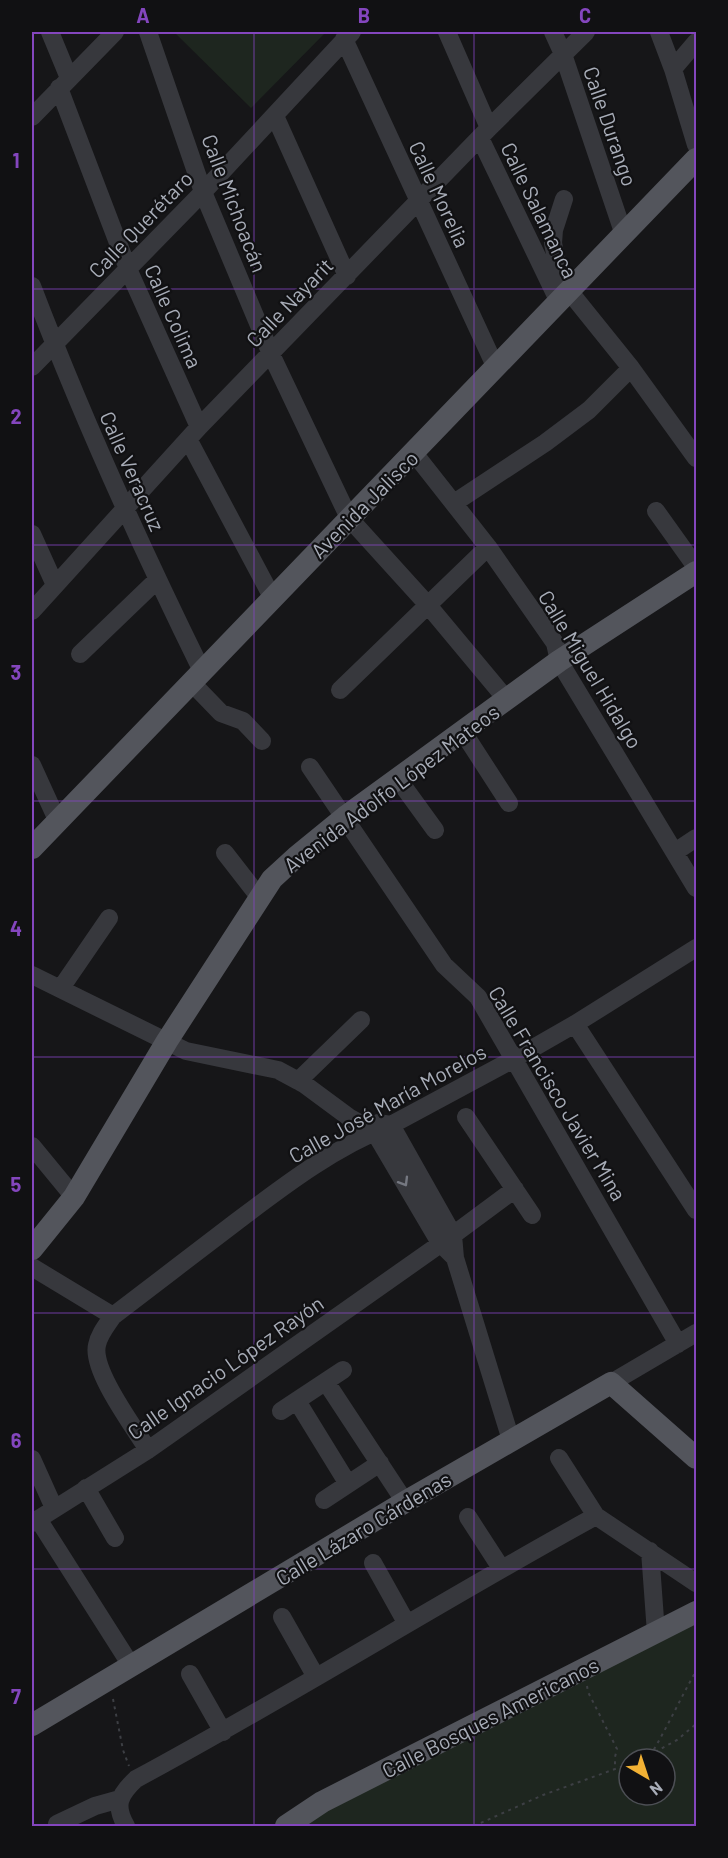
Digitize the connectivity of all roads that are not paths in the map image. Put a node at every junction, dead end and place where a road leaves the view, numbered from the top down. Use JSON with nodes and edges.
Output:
{"nodes":[{"id":1,"x":50,"y":32,"type":"edge"},
{"id":2,"x":115,"y":32,"type":"edge"},
{"id":3,"x":148,"y":32,"type":"edge"},
{"id":4,"x":447,"y":32,"type":"edge"},
{"id":5,"x":553,"y":32,"type":"edge"},
{"id":6,"x":586,"y":32,"type":"edge"},
{"id":7,"x":659,"y":32,"type":"edge"},
{"id":8,"x":348,"y":35,"type":"edge"},
{"id":9,"x":696,"y":42,"type":"edge"},
{"id":10,"x":563,"y":54,"type":"junction"},
{"id":11,"x":673,"y":69,"type":"junction"},
{"id":12,"x":64,"y":82,"type":"junction"},
{"id":13,"x":274,"y":116,"type":"junction"},
{"id":14,"x":32,"y":117,"type":"edge"},
{"id":15,"x":485,"y":133,"type":"junction"},
{"id":16,"x":696,"y":145,"type":"edge"},
{"id":17,"x":696,"y":159,"type":"edge"},
{"id":18,"x":203,"y":192,"type":"junction"},
{"id":19,"x":564,"y":199,"type":"dead end"},
{"id":20,"x":418,"y":201,"type":"junction"},
{"id":21,"x":624,"y":235,"type":"junction"},
{"id":22,"x":128,"y":269,"type":"junction"},
{"id":23,"x":346,"y":276,"type":"junction"},
{"id":24,"x":32,"y":286,"type":"edge"},
{"id":25,"x":564,"y":296,"type":"junction"},
{"id":26,"x":54,"y":345,"type":"junction"},
{"id":27,"x":271,"y":354,"type":"junction"},
{"id":28,"x":32,"y":367,"type":"edge"},
{"id":29,"x":496,"y":368,"type":"junction"},
{"id":30,"x":631,"y":368,"type":"junction"},
{"id":31,"x":193,"y":433,"type":"junction"},
{"id":32,"x":414,"y":453,"type":"junction"},
{"id":33,"x":696,"y":458,"type":"edge"},
{"id":34,"x":453,"y":502,"type":"junction"},
{"id":35,"x":125,"y":510,"type":"junction"},
{"id":36,"x":656,"y":511,"type":"dead end"},
{"id":37,"x":350,"y":518,"type":"junction"},
{"id":38,"x":32,"y":534,"type":"edge"},
{"id":39,"x":488,"y":547,"type":"junction"},
{"id":40,"x":696,"y":567,"type":"edge"},
{"id":41,"x":696,"y":572,"type":"edge"},
{"id":42,"x":157,"y":580,"type":"junction"},
{"id":43,"x":55,"y":585,"type":"junction"},
{"id":44,"x":272,"y":597,"type":"junction"},
{"id":45,"x":427,"y":604,"type":"junction"},
{"id":46,"x":32,"y":611,"type":"edge"},
{"id":47,"x":80,"y":654,"type":"dead end"},
{"id":48,"x":559,"y":661,"type":"junction"},
{"id":49,"x":196,"y":676,"type":"junction"},
{"id":50,"x":340,"y":690,"type":"dead end"},
{"id":51,"x":507,"y":700,"type":"junction"},
{"id":52,"x":463,"y":732,"type":"junction"},
{"id":53,"x":262,"y":741,"type":"dead end"},
{"id":54,"x":32,"y":765,"type":"edge"},
{"id":55,"x":310,"y":767,"type":"dead end"},
{"id":56,"x":398,"y":779,"type":"junction"},
{"id":57,"x":509,"y":802,"type":"dead end"},
{"id":58,"x":345,"y":817,"type":"junction"},
{"id":59,"x":58,"y":822,"type":"junction"},
{"id":60,"x":435,"y":830,"type":"dead end"},
{"id":61,"x":696,"y":838,"type":"edge"},
{"id":62,"x":32,"y":848,"type":"edge"},
{"id":63,"x":675,"y":852,"type":"junction"},
{"id":64,"x":225,"y":854,"type":"dead end"},
{"id":65,"x":696,"y":888,"type":"edge"},
{"id":66,"x":260,"y":898,"type":"junction"},
{"id":67,"x":109,"y":918,"type":"dead end"},
{"id":68,"x":696,"y":948,"type":"edge"},
{"id":69,"x":32,"y":975,"type":"edge"},
{"id":70,"x":60,"y":988,"type":"junction"},
{"id":71,"x":361,"y":1020,"type":"dead end"},
{"id":72,"x":575,"y":1024,"type":"junction"},
{"id":73,"x":167,"y":1041,"type":"junction"},
{"id":74,"x":514,"y":1059,"type":"junction"},
{"id":75,"x":298,"y":1081,"type":"junction"},
{"id":76,"x":466,"y":1117,"type":"dead end"},
{"id":77,"x":382,"y":1128,"type":"junction"},
{"id":78,"x":32,"y":1146,"type":"edge"},
{"id":79,"x":32,"y":1164,"type":"edge"},
{"id":80,"x":515,"y":1189,"type":"junction"},
{"id":81,"x":70,"y":1202,"type":"junction"},
{"id":82,"x":696,"y":1210,"type":"edge"},
{"id":83,"x":532,"y":1215,"type":"dead end"},
{"id":84,"x":447,"y":1239,"type":"junction"},
{"id":85,"x":32,"y":1249,"type":"edge"},
{"id":86,"x":32,"y":1267,"type":"edge"},
{"id":87,"x":113,"y":1316,"type":"junction"},
{"id":88,"x":696,"y":1333,"type":"edge"},
{"id":89,"x":678,"y":1344,"type":"junction"},
{"id":90,"x":343,"y":1370,"type":"dead end"},
{"id":91,"x":326,"y":1382,"type":"junction"},
{"id":92,"x":611,"y":1383,"type":"junction"},
{"id":93,"x":297,"y":1401,"type":"junction"},
{"id":94,"x":281,"y":1411,"type":"dead end"},
{"id":95,"x":511,"y":1440,"type":"junction"},
{"id":96,"x":148,"y":1450,"type":"junction"},
{"id":97,"x":559,"y":1458,"type":"dead end"},
{"id":98,"x":696,"y":1458,"type":"edge"},
{"id":99,"x":32,"y":1460,"type":"edge"},
{"id":100,"x":380,"y":1462,"type":"junction"},
{"id":101,"x":348,"y":1484,"type":"junction"},
{"id":102,"x":86,"y":1488,"type":"junction"},
{"id":103,"x":324,"y":1500,"type":"dead end"},
{"id":104,"x":405,"y":1502,"type":"junction"},
{"id":105,"x":54,"y":1508,"type":"junction"},
{"id":106,"x":596,"y":1516,"type":"junction"},
{"id":107,"x":468,"y":1517,"type":"dead end"},
{"id":108,"x":35,"y":1521,"type":"edge"},
{"id":109,"x":115,"y":1538,"type":"dead end"},
{"id":110,"x":650,"y":1551,"type":"junction"},
{"id":111,"x":373,"y":1563,"type":"dead end"},
{"id":112,"x":501,"y":1568,"type":"junction"},
{"id":113,"x":696,"y":1583,"type":"edge"},
{"id":114,"x":696,"y":1612,"type":"edge"},
{"id":115,"x":282,"y":1617,"type":"dead end"},
{"id":116,"x":407,"y":1624,"type":"junction"},
{"id":117,"x":656,"y":1633,"type":"junction"},
{"id":118,"x":132,"y":1667,"type":"junction"},
{"id":119,"x":190,"y":1674,"type":"dead end"},
{"id":120,"x":316,"y":1677,"type":"junction"},
{"id":121,"x":32,"y":1725,"type":"edge"},
{"id":122,"x":223,"y":1732,"type":"junction"},
{"id":123,"x":120,"y":1798,"type":"junction"},
{"id":124,"x":57,"y":1824,"type":"dead end"},
{"id":125,"x":126,"y":1827,"type":"edge"},
{"id":126,"x":286,"y":1827,"type":"edge"}],
"edges":[{"from":1,"to":12,"type":"street","name":"Calle Colima"},
{"from":2,"to":12,"type":"street"},
{"from":3,"to":18,"type":"street","name":"Calle Michoacán"},
{"from":4,"to":15,"type":"street","name":"Calle Salamanca"},
{"from":5,"to":10,"type":"street","name":"Calle Durango"},
{"from":6,"to":10,"type":"street","name":"Calle Nayarit"},
{"from":7,"to":11,"type":"street"},
{"from":8,"to":13,"type":"street","name":"Calle Querétaro"},
{"from":8,"to":20,"type":"street","name":"Calle Morelia"},
{"from":9,"to":11,"type":"street"},
{"from":10,"to":15,"type":"street","name":"Calle Nayarit"},
{"from":10,"to":21,"type":"street","name":"Calle Durango"},
{"from":11,"to":16,"type":"street"},
{"from":12,"to":14,"type":"street"},
{"from":12,"to":22,"type":"street","name":"Calle Colima"},
{"from":13,"to":18,"type":"street","name":"Calle Querétaro"},
{"from":13,"to":23,"type":"street"},
{"from":15,"to":20,"type":"street","name":"Calle Nayarit"},
{"from":15,"to":25,"type":"street","name":"Calle Salamanca"},
{"from":17,"to":21,"type":"main road","name":"Avenida Jalisco"},
{"from":18,"to":22,"type":"street","name":"Calle Querétaro"},
{"from":18,"to":27,"type":"street","name":"Calle Michoacán"},
{"from":19,"to":25,"type":"street"},
{"from":20,"to":23,"type":"street","name":"Calle Nayarit"},
{"from":20,"to":29,"type":"street","name":"Calle Morelia"},
{"from":21,"to":25,"type":"main road","name":"Avenida Jalisco"},
{"from":22,"to":26,"type":"street","name":"Calle Querétaro"},
{"from":22,"to":31,"type":"street","name":"Calle Colima"},
{"from":23,"to":27,"type":"street","name":"Calle Nayarit"},
{"from":24,"to":26,"type":"street","name":"Calle Veracruz"},
{"from":25,"to":29,"type":"main road","name":"Avenida Jalisco"},
{"from":25,"to":30,"type":"street"},
{"from":26,"to":28,"type":"street","name":"Calle Querétaro"},
{"from":26,"to":35,"type":"street","name":"Calle Veracruz"},
{"from":27,"to":31,"type":"street","name":"Calle Nayarit"},
{"from":27,"to":37,"type":"street","name":"Calle Michoacán"},
{"from":29,"to":32,"type":"main road","name":"Avenida Jalisco"},
{"from":30,"to":33,"type":"street"},
{"from":30,"to":34,"type":"street"},
{"from":31,"to":35,"type":"street","name":"Calle Nayarit"},
{"from":31,"to":44,"type":"street","name":"Calle Colima"},
{"from":32,"to":34,"type":"street","name":"Calle Miguel Hidalgo"},
{"from":32,"to":37,"type":"main road","name":"Avenida Jalisco"},
{"from":34,"to":39,"type":"street","name":"Calle Miguel Hidalgo"},
{"from":35,"to":42,"type":"street","name":"Calle Veracruz"},
{"from":35,"to":43,"type":"street","name":"Calle Nayarit"},
{"from":36,"to":40,"type":"street"},
{"from":37,"to":44,"type":"main road","name":"Avenida Jalisco"},
{"from":37,"to":45,"type":"street","name":"Calle Michoacán"},
{"from":38,"to":43,"type":"street"},
{"from":39,"to":45,"type":"street"},
{"from":39,"to":48,"type":"street","name":"Calle Miguel Hidalgo"},
{"from":41,"to":48,"type":"main road","name":"Avenida Adolfo López Mateos"},
{"from":42,"to":47,"type":"street"},
{"from":42,"to":49,"type":"street","name":"Calle Veracruz"},
{"from":43,"to":46,"type":"street","name":"Calle Nayarit"},
{"from":44,"to":49,"type":"main road","name":"Avenida Jalisco"},
{"from":45,"to":50,"type":"street"},
{"from":45,"to":51,"type":"street","name":"Calle Michoacán"},
{"from":48,"to":51,"type":"main road","name":"Avenida Adolfo López Mateos"},
{"from":48,"to":63,"type":"street","name":"Calle Miguel Hidalgo"},
{"from":49,"to":53,"type":"street","name":"Calle Veracruz"},
{"from":49,"to":59,"type":"main road","name":"Avenida Jalisco"},
{"from":51,"to":52,"type":"main road","name":"Avenida Adolfo López Mateos"},
{"from":52,"to":56,"type":"main road","name":"Avenida Adolfo López Mateos"},
{"from":52,"to":57,"type":"street"},
{"from":54,"to":59,"type":"street"},
{"from":55,"to":58,"type":"street","name":"Calle Francisco Javier Mina"},
{"from":56,"to":58,"type":"main road","name":"Avenida Adolfo López Mateos"},
{"from":56,"to":60,"type":"street"},
{"from":58,"to":66,"type":"main road","name":"Avenida Adolfo López Mateos"},
{"from":58,"to":74,"type":"street","name":"Calle Francisco Javier Mina"},
{"from":59,"to":62,"type":"main road","name":"Avenida Jalisco"},
{"from":61,"to":63,"type":"street"},
{"from":63,"to":65,"type":"street","name":"Calle Miguel Hidalgo"},
{"from":64,"to":66,"type":"street"},
{"from":66,"to":73,"type":"main road","name":"Avenida Adolfo López Mateos"},
{"from":67,"to":70,"type":"street"},
{"from":68,"to":72,"type":"street","name":"Calle José María Morelos"},
{"from":69,"to":70,"type":"street"},
{"from":70,"to":73,"type":"street"},
{"from":71,"to":75,"type":"street"},
{"from":72,"to":74,"type":"street","name":"Calle José María Morelos"},
{"from":72,"to":82,"type":"street"},
{"from":73,"to":75,"type":"street"},
{"from":73,"to":81,"type":"main road","name":"Avenida Adolfo López Mateos"},
{"from":74,"to":77,"type":"street","name":"Calle José María Morelos"},
{"from":74,"to":89,"type":"street","name":"Calle Francisco Javier Mina"},
{"from":75,"to":77,"type":"street"},
{"from":76,"to":80,"type":"street"},
{"from":77,"to":84,"type":"street"},
{"from":77,"to":87,"type":"street","name":"Calle José María Morelos"},
{"from":78,"to":81,"type":"street"},
{"from":79,"to":81,"type":"street"},
{"from":80,"to":83,"type":"street"},
{"from":80,"to":84,"type":"street","name":"Calle Ignacio López Rayón"},
{"from":81,"to":85,"type":"main road","name":"Avenida Adolfo López Mateos"},
{"from":84,"to":95,"type":"street"},
{"from":84,"to":96,"type":"street","name":"Calle Ignacio López Rayón"},
{"from":86,"to":87,"type":"street"},
{"from":87,"to":96,"type":"street","name":"Calle José María Morelos"},
{"from":88,"to":89,"type":"street","name":"Calle Lázaro Cárdenas"},
{"from":89,"to":92,"type":"street","name":"Calle Lázaro Cárdenas"},
{"from":90,"to":91,"type":"street"},
{"from":91,"to":93,"type":"street"},
{"from":91,"to":100,"type":"street"},
{"from":92,"to":95,"type":"main road","name":"Calle Lázaro Cárdenas"},
{"from":92,"to":98,"type":"main road"},
{"from":93,"to":94,"type":"street"},
{"from":93,"to":101,"type":"street"},
{"from":95,"to":104,"type":"main road","name":"Calle Lázaro Cárdenas"},
{"from":96,"to":102,"type":"street","name":"Calle Ignacio López Rayón"},
{"from":97,"to":106,"type":"street"},
{"from":99,"to":105,"type":"street"},
{"from":100,"to":101,"type":"street"},
{"from":100,"to":104,"type":"street"},
{"from":101,"to":103,"type":"street"},
{"from":102,"to":105,"type":"street","name":"Calle Ignacio López Rayón"},
{"from":102,"to":109,"type":"street"},
{"from":104,"to":118,"type":"main road","name":"Calle Lázaro Cárdenas"},
{"from":105,"to":108,"type":"street","name":"Calle Ignacio López Rayón"},
{"from":106,"to":110,"type":"street"},
{"from":106,"to":112,"type":"street"},
{"from":107,"to":112,"type":"street"},
{"from":108,"to":118,"type":"street"},
{"from":110,"to":113,"type":"street"},
{"from":110,"to":117,"type":"street"},
{"from":111,"to":116,"type":"street"},
{"from":112,"to":116,"type":"street"},
{"from":114,"to":117,"type":"main road","name":"Calle Bosques Americanos"},
{"from":115,"to":120,"type":"street"},
{"from":116,"to":120,"type":"street"},
{"from":117,"to":126,"type":"main road","name":"Calle Bosques Americanos"},
{"from":118,"to":121,"type":"main road","name":"Calle Lázaro Cárdenas"},
{"from":119,"to":122,"type":"street"},
{"from":120,"to":122,"type":"street"},
{"from":122,"to":123,"type":"street"},
{"from":123,"to":124,"type":"street"},
{"from":123,"to":125,"type":"street"}]}
